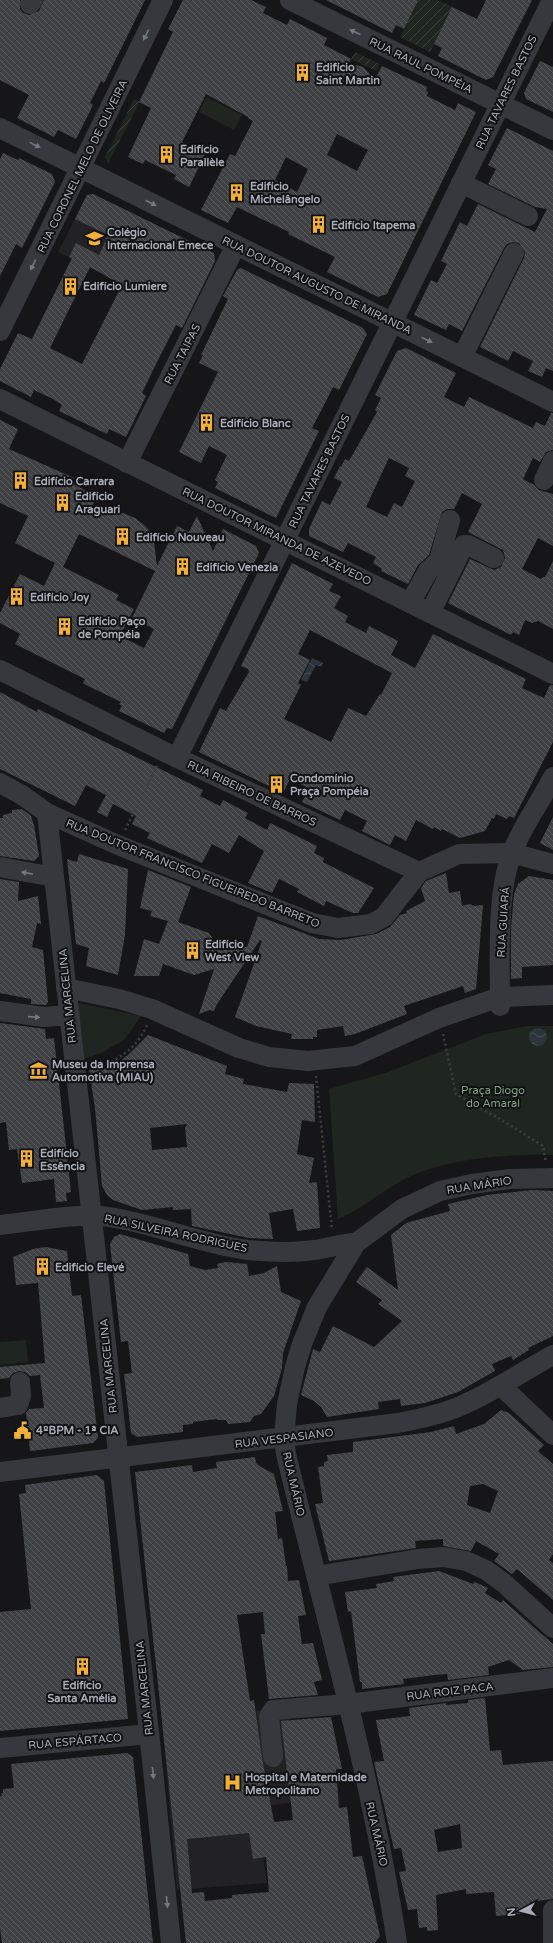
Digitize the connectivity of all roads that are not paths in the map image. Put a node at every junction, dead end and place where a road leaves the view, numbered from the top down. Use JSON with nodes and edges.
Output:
{"nodes":[{"id":1,"x":163,"y":0,"type":"edge"},
{"id":2,"x":290,"y":0,"type":"edge"},
{"id":3,"x":552,"y":0,"type":"edge"},
{"id":4,"x":500,"y":104,"type":"junction"},
{"id":5,"x":0,"y":128,"type":"edge"},
{"id":6,"x":553,"y":130,"type":"edge"},
{"id":7,"x":80,"y":168,"type":"junction"},
{"id":8,"x":461,"y":183,"type":"junction"},
{"id":9,"x":528,"y":216,"type":"dead end"},
{"id":10,"x":236,"y":246,"type":"junction"},
{"id":11,"x":514,"y":253,"type":"dead end"},
{"id":12,"x":392,"y":323,"type":"junction"},
{"id":13,"x":0,"y":331,"type":"edge"},
{"id":14,"x":462,"y":357,"type":"junction"},
{"id":15,"x":0,"y":399,"type":"edge"},
{"id":16,"x":553,"y":402,"type":"edge"},
{"id":17,"x":553,"y":461,"type":"edge"},
{"id":18,"x":127,"y":463,"type":"junction"},
{"id":19,"x":544,"y":480,"type":"dead end"},
{"id":20,"x":450,"y":520,"type":"dead end"},
{"id":21,"x":285,"y":539,"type":"junction"},
{"id":22,"x":494,"y":558,"type":"dead end"},
{"id":23,"x":410,"y":603,"type":"junction"},
{"id":24,"x":430,"y":613,"type":"junction"},
{"id":25,"x":0,"y":670,"type":"edge"},
{"id":26,"x":553,"y":674,"type":"edge"},
{"id":27,"x":177,"y":758,"type":"junction"},
{"id":28,"x":553,"y":777,"type":"edge"},
{"id":29,"x":0,"y":783,"type":"edge"},
{"id":30,"x":47,"y":813,"type":"junction"},
{"id":31,"x":512,"y":853,"type":"junction"},
{"id":32,"x":553,"y":864,"type":"edge"},
{"id":33,"x":0,"y":867,"type":"edge"},
{"id":34,"x":419,"y":872,"type":"junction"},
{"id":35,"x":54,"y":877,"type":"junction"},
{"id":36,"x":66,"y":988,"type":"junction"},
{"id":37,"x":553,"y":995,"type":"edge"},
{"id":38,"x":496,"y":1001,"type":"junction"},
{"id":39,"x":553,"y":1008,"type":"edge"},
{"id":40,"x":0,"y":1012,"type":"edge"},
{"id":41,"x":69,"y":1015,"type":"junction"},
{"id":42,"x":550,"y":1178,"type":"edge"},
{"id":43,"x":91,"y":1216,"type":"junction"},
{"id":44,"x":0,"y":1225,"type":"edge"},
{"id":45,"x":356,"y":1243,"type":"junction"},
{"id":46,"x":553,"y":1355,"type":"edge"},
{"id":47,"x":20,"y":1382,"type":"dead end"},
{"id":48,"x":501,"y":1386,"type":"junction"},
{"id":49,"x":0,"y":1408,"type":"edge"},
{"id":50,"x":553,"y":1435,"type":"edge"},
{"id":51,"x":284,"y":1438,"type":"junction"},
{"id":52,"x":118,"y":1458,"type":"junction"},
{"id":53,"x":0,"y":1472,"type":"edge"},
{"id":54,"x":316,"y":1576,"type":"junction"},
{"id":55,"x":553,"y":1628,"type":"edge"},
{"id":56,"x":553,"y":1678,"type":"edge"},
{"id":57,"x":348,"y":1704,"type":"junction"},
{"id":58,"x":149,"y":1734,"type":"junction"},
{"id":59,"x":0,"y":1748,"type":"edge"},
{"id":60,"x":273,"y":1757,"type":"dead end"},
{"id":61,"x":553,"y":1910,"type":"edge"},
{"id":62,"x":171,"y":1943,"type":"edge"},
{"id":63,"x":397,"y":1943,"type":"edge"},
{"id":64,"x":552,"y":1943,"type":"edge"}],
"edges":[{"from":1,"to":7,"type":"street","name":"RUA CORONEL MELO DE OLIVEIRA","one_way":true},
{"from":4,"to":2,"type":"street","name":"RUA RAUL POMPÉIA","one_way":true},
{"from":3,"to":4,"type":"street","name":"RUA TAVARES BASTOS"},
{"from":4,"to":6,"type":"street","name":"RUA RAUL POMPÉIA"},
{"from":4,"to":8,"type":"street","name":"RUA TAVARES BASTOS"},
{"from":5,"to":7,"type":"street","name":"RUA DOUTOR AUGUSTO DE MIRANDA","one_way":true},
{"from":7,"to":10,"type":"street","name":"RUA DOUTOR AUGUSTO DE MIRANDA","one_way":true},
{"from":7,"to":13,"type":"street","name":"RUA CORONEL MELO DE OLIVEIRA","one_way":true},
{"from":8,"to":9,"type":"street"},
{"from":8,"to":12,"type":"street","name":"RUA TAVARES BASTOS"},
{"from":10,"to":12,"type":"street","name":"RUA DOUTOR AUGUSTO DE MIRANDA"},
{"from":10,"to":18,"type":"street","name":"RUA TAIPAS"},
{"from":11,"to":14,"type":"street"},
{"from":12,"to":14,"type":"street","name":"RUA DOUTOR AUGUSTO DE MIRANDA","one_way":true},
{"from":12,"to":21,"type":"street","name":"RUA TAVARES BASTOS"},
{"from":14,"to":16,"type":"street","name":"RUA DOUTOR AUGUSTO DE MIRANDA"},
{"from":15,"to":18,"type":"street","name":"RUA DOUTOR MIRANDA DE AZEVEDO"},
{"from":17,"to":19,"type":"street"},
{"from":18,"to":21,"type":"street","name":"RUA DOUTOR MIRANDA DE AZEVEDO"},
{"from":20,"to":23,"type":"street"},
{"from":21,"to":23,"type":"street","name":"RUA DOUTOR MIRANDA DE AZEVEDO"},
{"from":21,"to":27,"type":"street","name":"RUA TAVARES BASTOS"},
{"from":22,"to":24,"type":"street"},
{"from":23,"to":24,"type":"street","name":"RUA DOUTOR MIRANDA DE AZEVEDO"},
{"from":24,"to":26,"type":"street","name":"RUA DOUTOR MIRANDA DE AZEVEDO"},
{"from":25,"to":27,"type":"street","name":"RUA RIBEIRO DE BARROS"},
{"from":27,"to":34,"type":"street","name":"RUA RIBEIRO DE BARROS"},
{"from":28,"to":31,"type":"street","name":"RUA GUIARÁ"},
{"from":29,"to":30,"type":"street","name":"RUA DOUTOR FRANCISCO FIGUEIREDO BARRETO"},
{"from":30,"to":34,"type":"street","name":"RUA DOUTOR FRANCISCO FIGUEIREDO BARRETO"},
{"from":30,"to":35,"type":"street","name":"RUA MARCELINA"},
{"from":31,"to":32,"type":"street"},
{"from":31,"to":34,"type":"street"},
{"from":31,"to":38,"type":"street","name":"RUA GUIARÁ"},
{"from":35,"to":33,"type":"street","one_way":true},
{"from":35,"to":36,"type":"street","name":"RUA MARCELINA"},
{"from":36,"to":38,"type":"street"},
{"from":36,"to":41,"type":"street","name":"RUA MARCELINA"},
{"from":37,"to":38,"type":"street"},
{"from":38,"to":39,"type":"street"},
{"from":40,"to":41,"type":"street","one_way":true},
{"from":41,"to":43,"type":"street","name":"RUA MARCELINA"},
{"from":42,"to":45,"type":"street","name":"RUA MÁRIO"},
{"from":43,"to":44,"type":"street","name":"RUA SILVEIRA RODRIGUES"},
{"from":43,"to":45,"type":"street","name":"RUA SILVEIRA RODRIGUES"},
{"from":43,"to":52,"type":"street","name":"RUA MARCELINA"},
{"from":45,"to":51,"type":"street","name":"RUA MÁRIO"},
{"from":46,"to":48,"type":"street","name":"RUA VESPASIANO"},
{"from":47,"to":49,"type":"street"},
{"from":48,"to":50,"type":"street"},
{"from":48,"to":51,"type":"street","name":"RUA VESPASIANO"},
{"from":51,"to":52,"type":"street","name":"RUA VESPASIANO"},
{"from":51,"to":54,"type":"street","name":"RUA MÁRIO"},
{"from":52,"to":53,"type":"street","name":"RUA VESPASIANO"},
{"from":52,"to":58,"type":"street","name":"RUA MARCELINA"},
{"from":54,"to":55,"type":"street"},
{"from":54,"to":57,"type":"street","name":"RUA MÁRIO"},
{"from":56,"to":57,"type":"street","name":"RUA ROIZ PACA"},
{"from":57,"to":60,"type":"street","name":"RUA ROIZ PACA"},
{"from":57,"to":63,"type":"street","name":"RUA MÁRIO"},
{"from":58,"to":59,"type":"street","name":"RUA ESPÁRTACO"},
{"from":58,"to":62,"type":"street","name":"RUA MARCELINA","one_way":true},
{"from":61,"to":64,"type":"street"}]}
